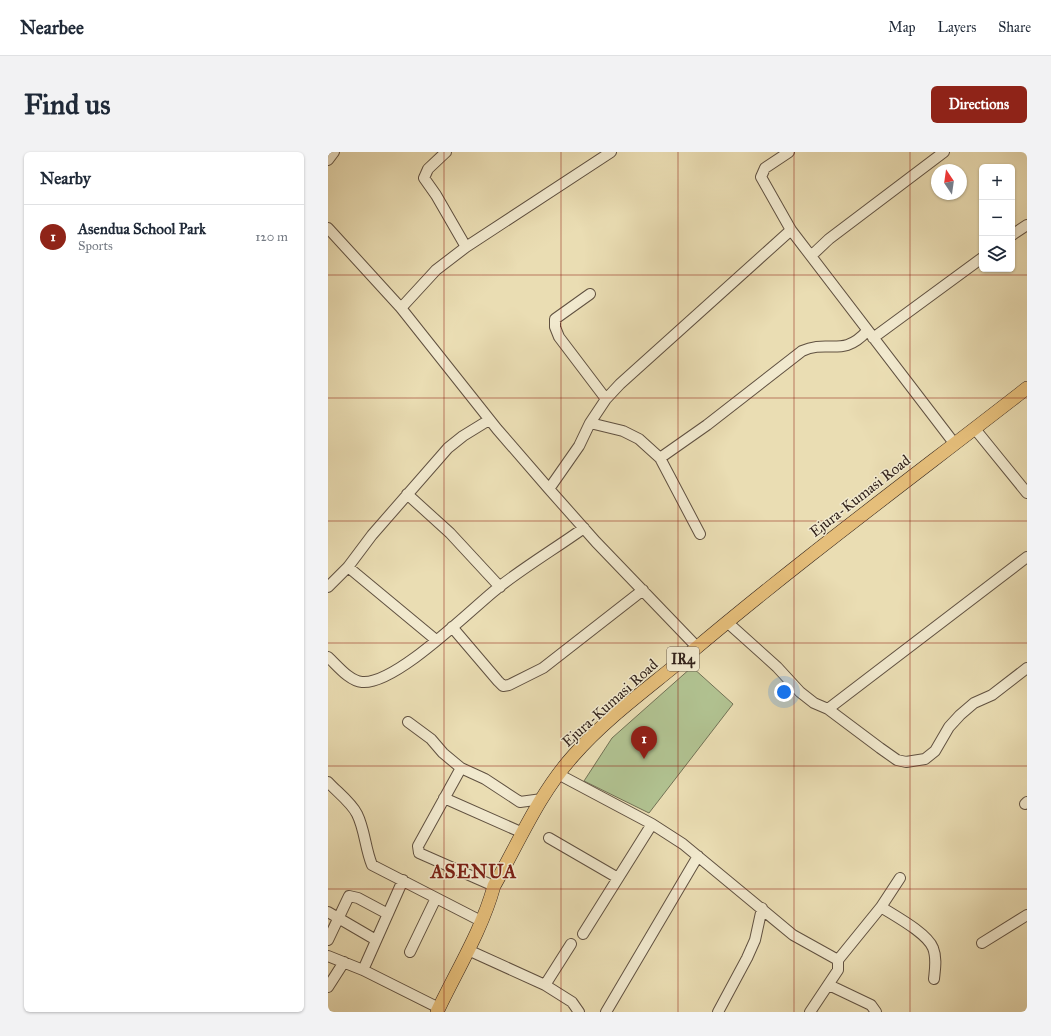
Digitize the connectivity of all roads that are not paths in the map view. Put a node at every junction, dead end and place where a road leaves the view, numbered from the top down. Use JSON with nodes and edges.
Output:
{"nodes":[{"id":1,"x":334,"y":152,"type":"edge"},
{"id":2,"x":446,"y":152,"type":"edge"},
{"id":3,"x":612,"y":152,"type":"edge"},
{"id":4,"x":789,"y":152,"type":"edge"},
{"id":5,"x":944,"y":152,"type":"edge"},
{"id":6,"x":328,"y":160,"type":"edge"},
{"id":7,"x":1027,"y":225,"type":"edge"},
{"id":8,"x":328,"y":228,"type":"edge"},
{"id":9,"x":791,"y":230,"type":"junction"},
{"id":10,"x":1015,"y":233,"type":"edge"},
{"id":11,"x":466,"y":246,"type":"junction"},
{"id":12,"x":811,"y":256,"type":"junction"},
{"id":13,"x":979,"y":260,"type":"edge"},
{"id":14,"x":590,"y":294,"type":"dead end"},
{"id":15,"x":402,"y":308,"type":"junction"},
{"id":16,"x":870,"y":335,"type":"junction"},
{"id":17,"x":1027,"y":388,"type":"edge"},
{"id":18,"x":606,"y":399,"type":"junction"},
{"id":19,"x":489,"y":420,"type":"junction"},
{"id":20,"x":590,"y":423,"type":"junction"},
{"id":21,"x":975,"y":429,"type":"junction"},
{"id":22,"x":954,"y":444,"type":"junction"},
{"id":23,"x":660,"y":458,"type":"junction"},
{"id":24,"x":549,"y":489,"type":"junction"},
{"id":25,"x":1027,"y":493,"type":"edge"},
{"id":26,"x":407,"y":494,"type":"junction"},
{"id":27,"x":584,"y":528,"type":"junction"},
{"id":28,"x":700,"y":534,"type":"dead end"},
{"id":29,"x":1027,"y":557,"type":"edge"},
{"id":30,"x":348,"y":567,"type":"junction"},
{"id":31,"x":328,"y":587,"type":"edge"},
{"id":32,"x":500,"y":587,"type":"junction"},
{"id":33,"x":643,"y":590,"type":"junction"},
{"id":34,"x":727,"y":622,"type":"junction"},
{"id":35,"x":452,"y":626,"type":"junction"},
{"id":36,"x":436,"y":640,"type":"junction"},
{"id":37,"x":697,"y":648,"type":"junction"},
{"id":38,"x":328,"y":657,"type":"edge"},
{"id":39,"x":1027,"y":668,"type":"edge"},
{"id":40,"x":828,"y":709,"type":"junction"},
{"id":41,"x":408,"y":722,"type":"dead end"},
{"id":42,"x":461,"y":768,"type":"junction"},
{"id":43,"x":558,"y":774,"type":"junction"},
{"id":44,"x":328,"y":782,"type":"edge"},
{"id":45,"x":444,"y":798,"type":"junction"},
{"id":46,"x":542,"y":799,"type":"junction"},
{"id":47,"x":652,"y":824,"type":"junction"},
{"id":48,"x":523,"y":833,"type":"junction"},
{"id":49,"x":549,"y":838,"type":"dead end"},
{"id":50,"x":698,"y":856,"type":"junction"},
{"id":51,"x":618,"y":878,"type":"junction"},
{"id":52,"x":900,"y":878,"type":"dead end"},
{"id":53,"x":403,"y":880,"type":"junction"},
{"id":54,"x":494,"y":886,"type":"junction"},
{"id":55,"x":436,"y":898,"type":"junction"},
{"id":56,"x":881,"y":907,"type":"junction"},
{"id":57,"x":762,"y":908,"type":"junction"},
{"id":58,"x":328,"y":912,"type":"edge"},
{"id":59,"x":388,"y":914,"type":"junction"},
{"id":60,"x":1027,"y":915,"type":"edge"},
{"id":61,"x":339,"y":917,"type":"junction"},
{"id":62,"x":482,"y":921,"type":"junction"},
{"id":63,"x":584,"y":934,"type":"dead end"},
{"id":64,"x":328,"y":940,"type":"edge"},
{"id":65,"x":376,"y":940,"type":"junction"},
{"id":66,"x":982,"y":943,"type":"dead end"},
{"id":67,"x":571,"y":944,"type":"dead end"},
{"id":68,"x":468,"y":950,"type":"junction"},
{"id":69,"x":410,"y":952,"type":"dead end"},
{"id":70,"x":328,"y":956,"type":"edge"},
{"id":71,"x":838,"y":960,"type":"junction"},
{"id":72,"x":344,"y":962,"type":"junction"},
{"id":73,"x":362,"y":970,"type":"junction"},
{"id":74,"x":934,"y":979,"type":"dead end"},
{"id":75,"x":545,"y":985,"type":"junction"},
{"id":76,"x":829,"y":985,"type":"junction"},
{"id":77,"x":328,"y":987,"type":"edge"},
{"id":78,"x":438,"y":1010,"type":"edge"},
{"id":79,"x":579,"y":1012,"type":"edge"},
{"id":80,"x":606,"y":1012,"type":"edge"},
{"id":81,"x":718,"y":1012,"type":"edge"},
{"id":82,"x":810,"y":1012,"type":"edge"},
{"id":83,"x":876,"y":1012,"type":"edge"}],
"edges":[{"from":1,"to":6,"type":"street"},
{"from":2,"to":11,"type":"street"},
{"from":3,"to":11,"type":"street"},
{"from":4,"to":9,"type":"street"},
{"from":5,"to":12,"type":"street"},
{"from":7,"to":10,"type":"street"},
{"from":8,"to":15,"type":"street"},
{"from":9,"to":12,"type":"street"},
{"from":9,"to":18,"type":"street"},
{"from":11,"to":15,"type":"street"},
{"from":12,"to":16,"type":"street"},
{"from":13,"to":16,"type":"street"},
{"from":14,"to":18,"type":"street"},
{"from":15,"to":19,"type":"street"},
{"from":16,"to":22,"type":"street"},
{"from":16,"to":23,"type":"street"},
{"from":17,"to":21,"type":"main road","name":"Ejura-Kumasi Road","number":"IR4"},
{"from":18,"to":20,"type":"street"},
{"from":19,"to":24,"type":"street"},
{"from":19,"to":26,"type":"street"},
{"from":20,"to":23,"type":"street"},
{"from":20,"to":24,"type":"street"},
{"from":21,"to":22,"type":"main road","name":"Ejura-Kumasi Road","number":"IR4"},
{"from":21,"to":25,"type":"street"},
{"from":22,"to":34,"type":"main road","name":"Ejura-Kumasi Road","number":"IR4"},
{"from":23,"to":28,"type":"street"},
{"from":24,"to":27,"type":"street"},
{"from":26,"to":30,"type":"street"},
{"from":26,"to":32,"type":"street"},
{"from":27,"to":32,"type":"street"},
{"from":27,"to":33,"type":"street"},
{"from":29,"to":40,"type":"street"},
{"from":30,"to":31,"type":"street"},
{"from":30,"to":36,"type":"street"},
{"from":32,"to":35,"type":"street"},
{"from":33,"to":35,"type":"street"},
{"from":33,"to":37,"type":"street"},
{"from":34,"to":37,"type":"main road","name":"Ejura-Kumasi Road","number":"IR4"},
{"from":34,"to":40,"type":"street"},
{"from":35,"to":36,"type":"street"},
{"from":36,"to":38,"type":"street"},
{"from":37,"to":43,"type":"main road","name":"Ejura-Kumasi Road","number":"IR4"},
{"from":39,"to":40,"type":"street"},
{"from":41,"to":42,"type":"street"},
{"from":42,"to":45,"type":"street"},
{"from":42,"to":46,"type":"street"},
{"from":43,"to":46,"type":"main road","name":"Ejura-Kumasi Road","number":"IR4"},
{"from":43,"to":47,"type":"street"},
{"from":44,"to":53,"type":"street"},
{"from":45,"to":48,"type":"street"},
{"from":45,"to":54,"type":"street"},
{"from":46,"to":48,"type":"main road","name":"Ejura-Kumasi Road","number":"IR4"},
{"from":47,"to":50,"type":"street"},
{"from":47,"to":51,"type":"street"},
{"from":48,"to":54,"type":"main road","name":"Ejura-Kumasi Road","number":"IR4"},
{"from":49,"to":51,"type":"street"},
{"from":50,"to":57,"type":"street"},
{"from":50,"to":80,"type":"street"},
{"from":51,"to":63,"type":"street"},
{"from":52,"to":56,"type":"street"},
{"from":53,"to":55,"type":"street"},
{"from":53,"to":59,"type":"street"},
{"from":54,"to":62,"type":"main road","name":"Ejura-Kumasi Road","number":"IR4"},
{"from":55,"to":62,"type":"street"},
{"from":55,"to":69,"type":"street"},
{"from":56,"to":71,"type":"street"},
{"from":56,"to":74,"type":"street"},
{"from":57,"to":71,"type":"street"},
{"from":57,"to":81,"type":"street"},
{"from":58,"to":61,"type":"street"},
{"from":59,"to":61,"type":"street"},
{"from":59,"to":65,"type":"street"},
{"from":60,"to":66,"type":"street"},
{"from":61,"to":64,"type":"street"},
{"from":61,"to":65,"type":"street"},
{"from":62,"to":68,"type":"main road","name":"Ejura-Kumasi Road","number":"IR4"},
{"from":65,"to":73,"type":"street"},
{"from":67,"to":75,"type":"street"},
{"from":68,"to":75,"type":"street"},
{"from":68,"to":78,"type":"main road","name":"Ejura-Kumasi Road","number":"IR4"},
{"from":70,"to":72,"type":"street"},
{"from":71,"to":76,"type":"street"},
{"from":72,"to":73,"type":"street"},
{"from":72,"to":77,"type":"street"},
{"from":73,"to":78,"type":"street"},
{"from":75,"to":79,"type":"street"},
{"from":76,"to":82,"type":"street"},
{"from":76,"to":83,"type":"street"}]}
